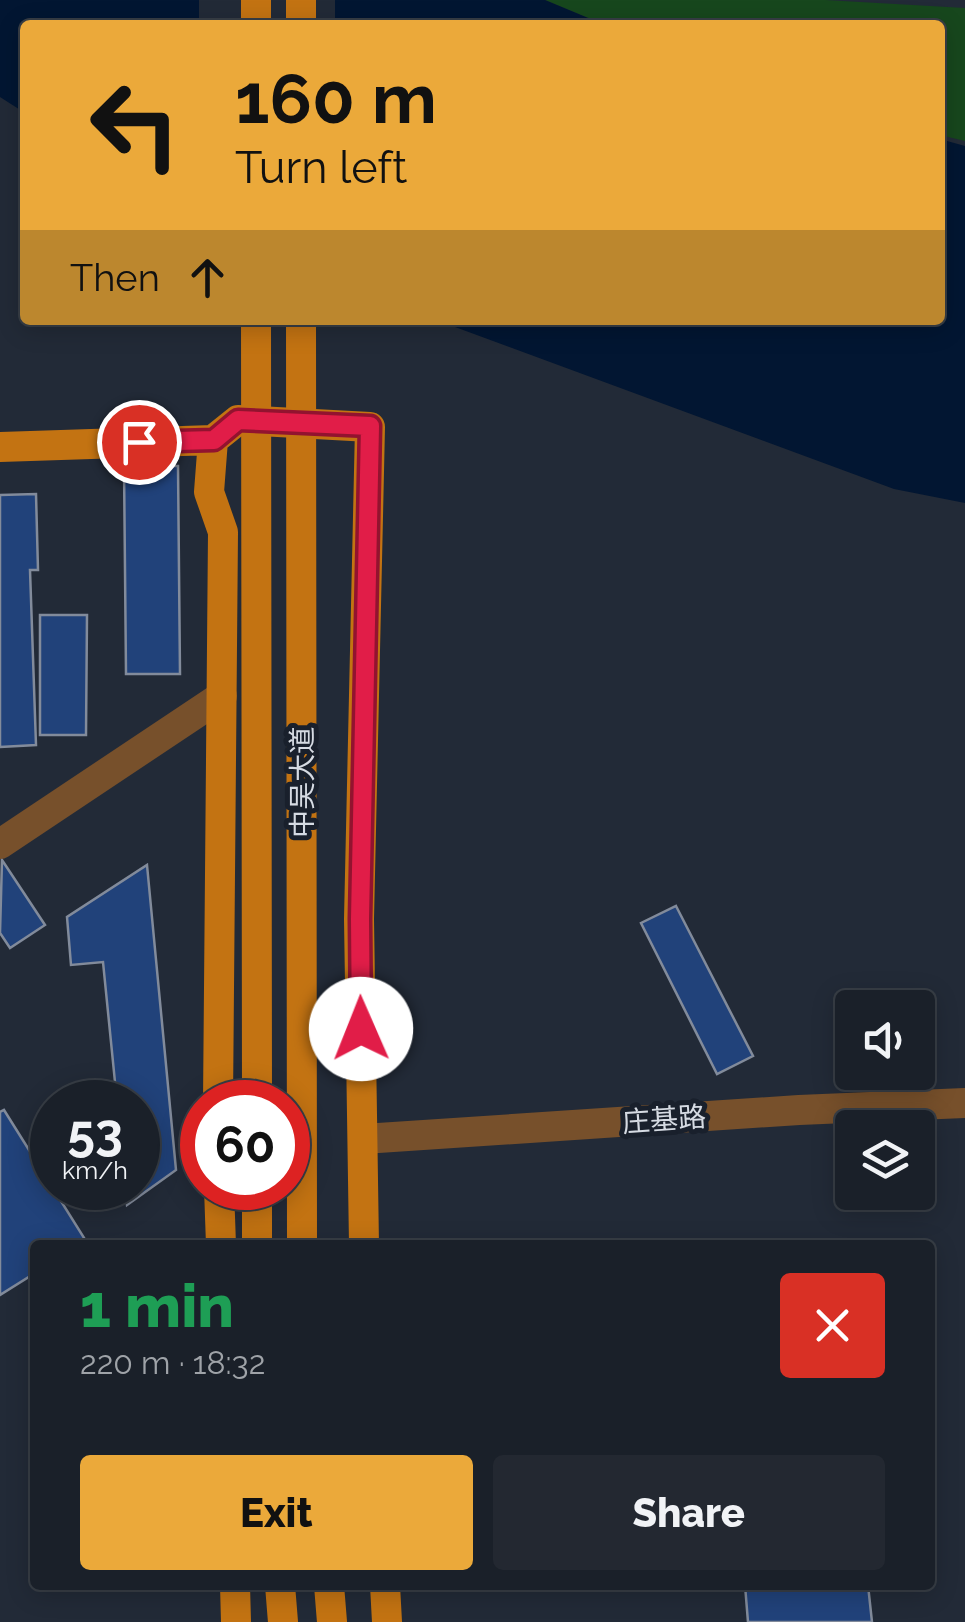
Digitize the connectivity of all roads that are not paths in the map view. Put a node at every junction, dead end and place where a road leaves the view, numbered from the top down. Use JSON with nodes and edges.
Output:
{"nodes":[{"id":1,"x":256,"y":325,"type":"edge"},
{"id":2,"x":301,"y":325,"type":"edge"},
{"id":3,"x":214,"y":440,"type":"junction"},
{"id":4,"x":0,"y":447,"type":"edge"},
{"id":5,"x":222,"y":696,"type":"junction"},
{"id":6,"x":0,"y":844,"type":"edge"},
{"id":7,"x":218,"y":1080,"type":"edge"},
{"id":8,"x":257,"y":1080,"type":"edge"},
{"id":9,"x":965,"y":1102,"type":"edge"},
{"id":10,"x":362,"y":1138,"type":"junction"},
{"id":11,"x":220,"y":1210,"type":"edge"},
{"id":12,"x":257,"y":1210,"type":"edge"},
{"id":13,"x":221,"y":1240,"type":"edge"},
{"id":14,"x":258,"y":1240,"type":"edge"},
{"id":15,"x":302,"y":1240,"type":"edge"},
{"id":16,"x":364,"y":1240,"type":"edge"},
{"id":17,"x":235,"y":1590,"type":"edge"},
{"id":18,"x":280,"y":1590,"type":"edge"},
{"id":19,"x":329,"y":1590,"type":"edge"},
{"id":20,"x":385,"y":1590,"type":"edge"},
{"id":21,"x":236,"y":1622,"type":"edge"},
{"id":22,"x":283,"y":1622,"type":"edge"},
{"id":23,"x":332,"y":1622,"type":"edge"},
{"id":24,"x":387,"y":1622,"type":"edge"}],
"edges":[{"from":1,"to":8,"type":"main road","name":"中吴大道","bridge":true},
{"from":2,"to":15,"type":"main road","name":"中吴大道","bridge":true},
{"from":3,"to":4,"type":"main road"},
{"from":3,"to":5,"type":"main road"},
{"from":3,"to":10,"type":"main road"},
{"from":5,"to":6,"type":"street"},
{"from":5,"to":7,"type":"main road"},
{"from":9,"to":10,"type":"street","name":"庄基路"},
{"from":10,"to":16,"type":"main road"},
{"from":11,"to":13,"type":"main road"},
{"from":12,"to":14,"type":"main road"},
{"from":17,"to":21,"type":"main road"},
{"from":18,"to":22,"type":"main road"},
{"from":19,"to":23,"type":"main road"},
{"from":20,"to":24,"type":"main road"}]}
